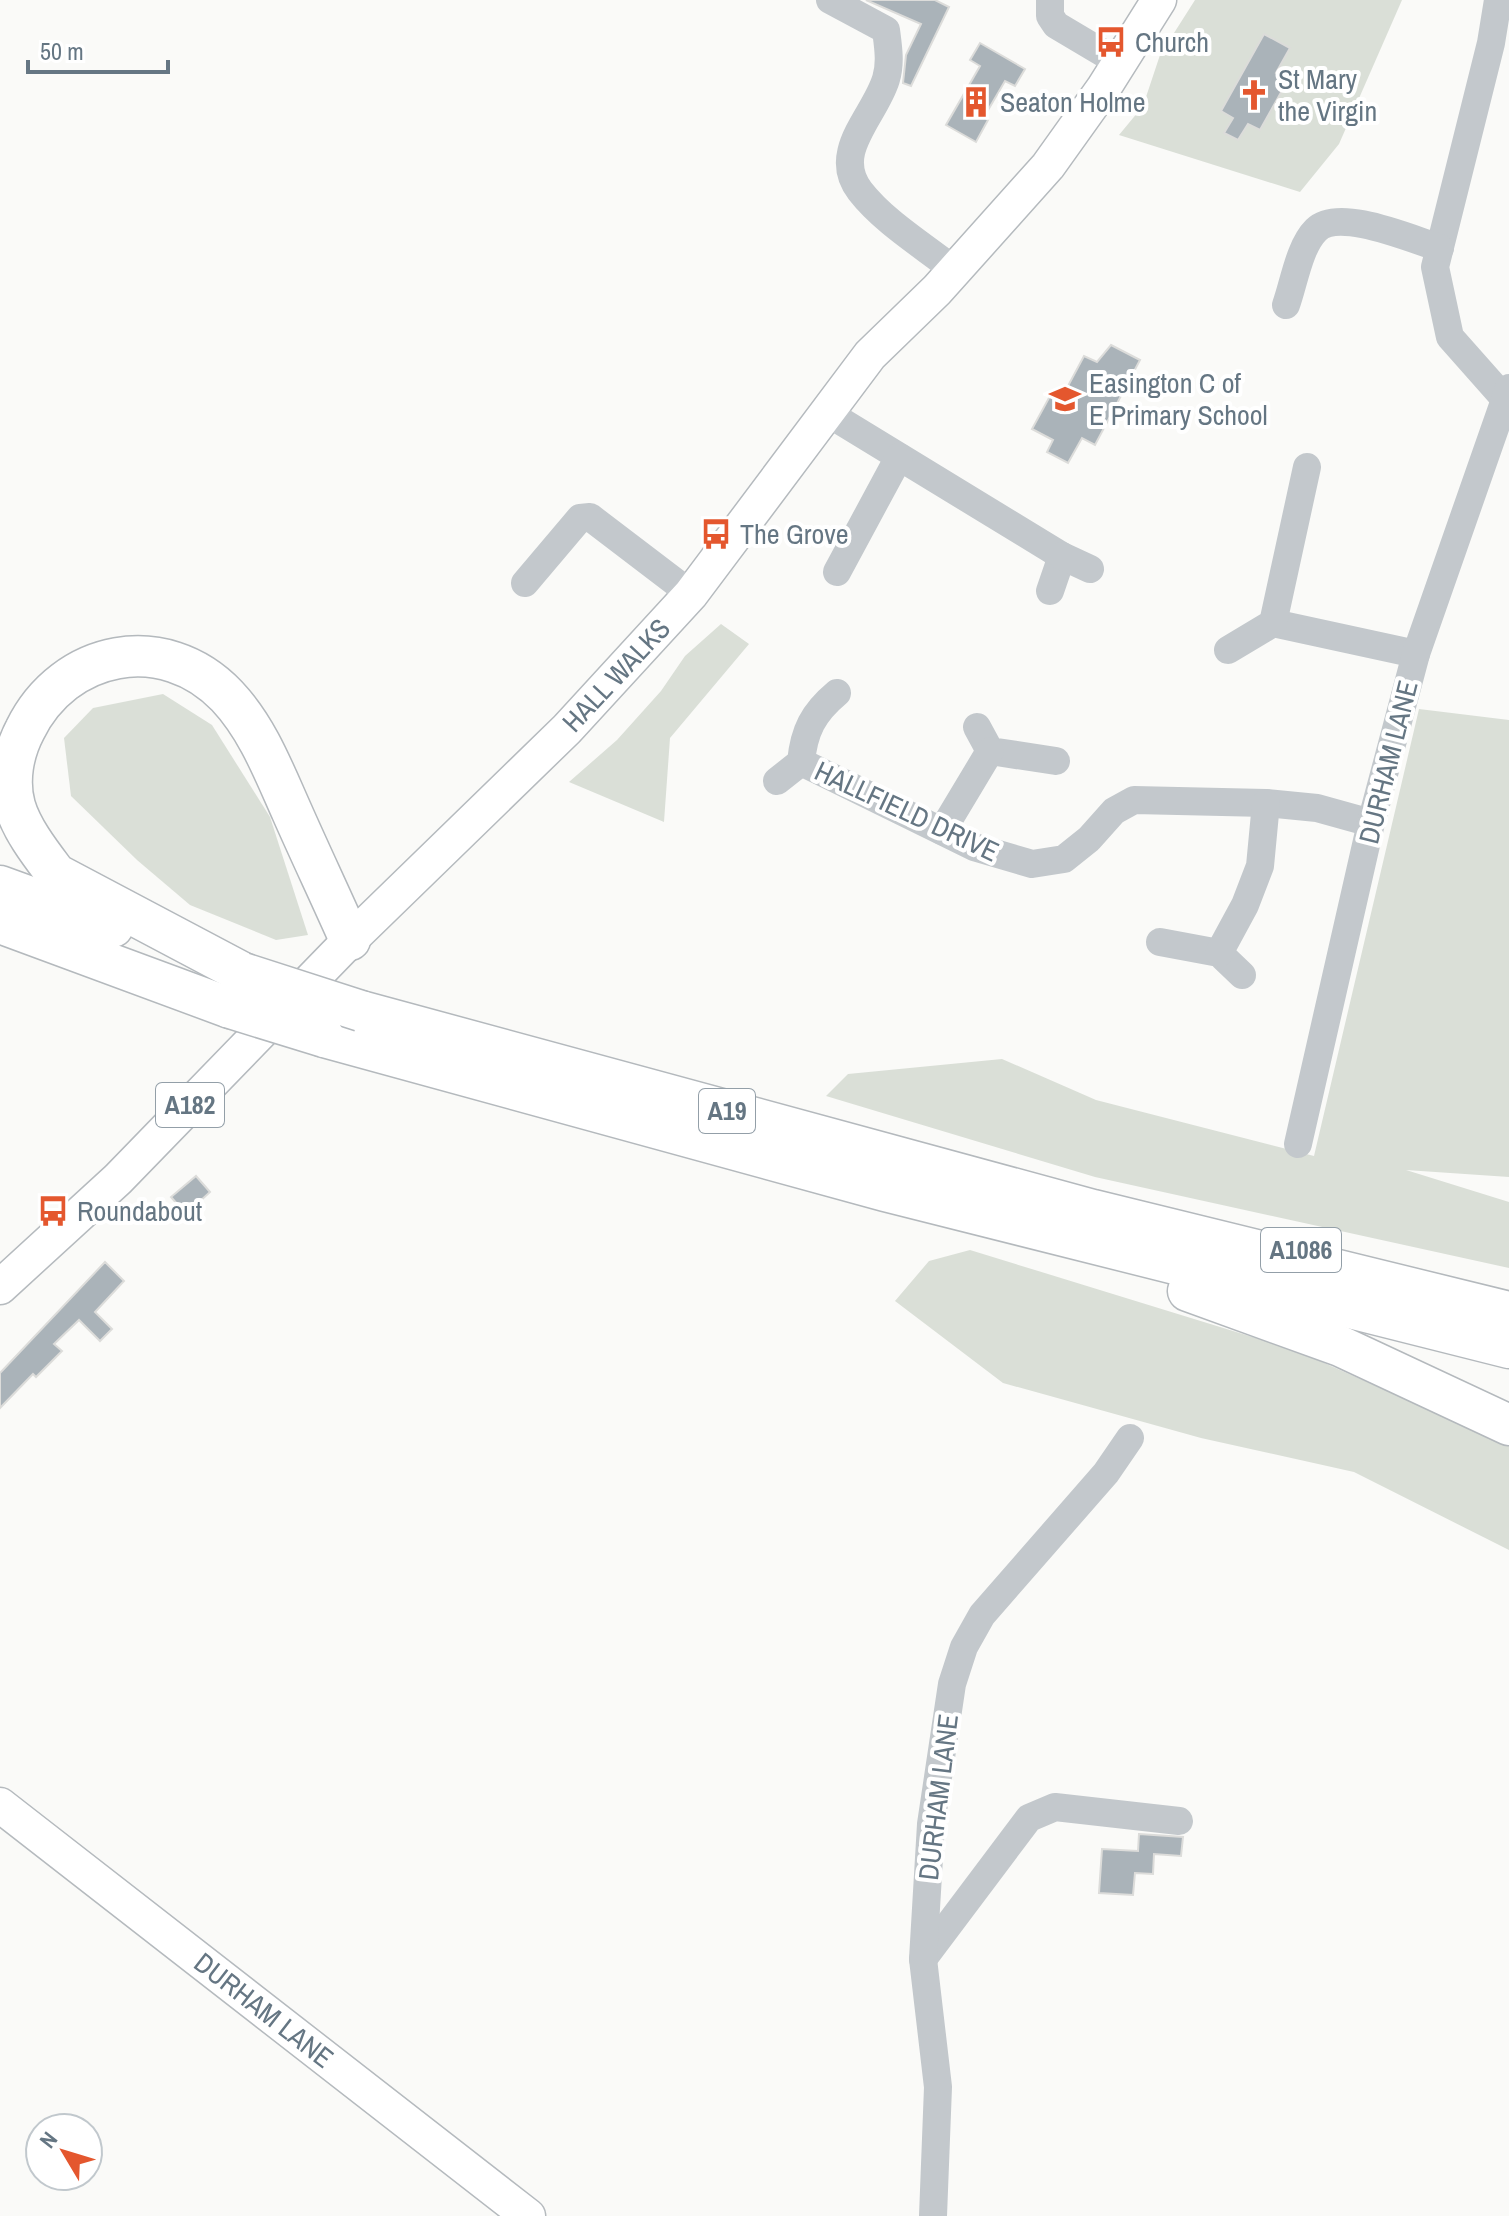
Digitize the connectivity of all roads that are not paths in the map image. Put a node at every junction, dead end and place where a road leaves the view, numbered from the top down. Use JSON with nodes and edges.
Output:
{"nodes":[{"id":1,"x":830,"y":0,"type":"edge"},
{"id":2,"x":1050,"y":0,"type":"edge"},
{"id":3,"x":1159,"y":0,"type":"edge"},
{"id":4,"x":1498,"y":0,"type":"edge"},
{"id":5,"x":1120,"y":63,"type":"junction"},
{"id":6,"x":1440,"y":248,"type":"junction"},
{"id":7,"x":954,"y":270,"type":"junction"},
{"id":8,"x":1286,"y":305,"type":"dead end"},
{"id":9,"x":1507,"y":393,"type":"edge"},
{"id":10,"x":826,"y":412,"type":"junction"},
{"id":11,"x":899,"y":457,"type":"junction"},
{"id":12,"x":1307,"y":467,"type":"dead end"},
{"id":13,"x":1062,"y":556,"type":"junction"},
{"id":14,"x":1090,"y":569,"type":"dead end"},
{"id":15,"x":837,"y":572,"type":"dead end"},
{"id":16,"x":525,"y":583,"type":"dead end"},
{"id":17,"x":1050,"y":591,"type":"dead end"},
{"id":18,"x":691,"y":594,"type":"junction"},
{"id":19,"x":1273,"y":623,"type":"junction"},
{"id":20,"x":1228,"y":650,"type":"dead end"},
{"id":21,"x":1416,"y":654,"type":"junction"},
{"id":22,"x":837,"y":693,"type":"dead end"},
{"id":23,"x":1056,"y":761,"type":"dead end"},
{"id":24,"x":801,"y":762,"type":"junction"},
{"id":25,"x":777,"y":781,"type":"dead end"},
{"id":26,"x":1266,"y":803,"type":"junction"},
{"id":27,"x":1371,"y":823,"type":"junction"},
{"id":28,"x":942,"y":831,"type":"junction"},
{"id":29,"x":0,"y":886,"type":"edge"},
{"id":30,"x":0,"y":923,"type":"edge"},
{"id":31,"x":0,"y":938,"type":"edge"},
{"id":32,"x":350,"y":940,"type":"junction"},
{"id":33,"x":1160,"y":942,"type":"dead end"},
{"id":34,"x":1219,"y":953,"type":"junction"},
{"id":35,"x":1242,"y":975,"type":"dead end"},
{"id":36,"x":236,"y":990,"type":"junction"},
{"id":37,"x":1298,"y":1144,"type":"dead end"},
{"id":38,"x":885,"y":1191,"type":"junction"},
{"id":39,"x":1093,"y":1210,"type":"junction"},
{"id":40,"x":0,"y":1287,"type":"edge"},
{"id":41,"x":1509,"y":1291,"type":"edge"},
{"id":42,"x":1509,"y":1312,"type":"edge"},
{"id":43,"x":1509,"y":1348,"type":"edge"},
{"id":44,"x":1509,"y":1425,"type":"edge"},
{"id":45,"x":1130,"y":1438,"type":"dead end"},
{"id":46,"x":0,"y":1805,"type":"edge"},
{"id":47,"x":1179,"y":1821,"type":"dead end"},
{"id":48,"x":923,"y":1959,"type":"junction"},
{"id":49,"x":528,"y":2216,"type":"edge"},
{"id":50,"x":933,"y":2216,"type":"edge"}],
"edges":[{"from":1,"to":7,"type":"street"},
{"from":2,"to":5,"type":"street"},
{"from":3,"to":5,"type":"main road","name":"HALL WALKS"},
{"from":4,"to":6,"type":"street"},
{"from":5,"to":7,"type":"main road","name":"HALL WALKS"},
{"from":6,"to":8,"type":"street"},
{"from":6,"to":9,"type":"street"},
{"from":7,"to":10,"type":"main road","name":"HALL WALKS"},
{"from":9,"to":21,"type":"street","name":"DURHAM LANE"},
{"from":10,"to":11,"type":"street"},
{"from":10,"to":18,"type":"main road","name":"HALL WALKS"},
{"from":11,"to":13,"type":"street"},
{"from":11,"to":15,"type":"street"},
{"from":12,"to":19,"type":"street"},
{"from":13,"to":14,"type":"street"},
{"from":13,"to":17,"type":"street"},
{"from":16,"to":18,"type":"street"},
{"from":18,"to":32,"type":"main road","name":"HALL WALKS"},
{"from":19,"to":20,"type":"street"},
{"from":19,"to":21,"type":"street"},
{"from":21,"to":27,"type":"street","name":"DURHAM LANE"},
{"from":22,"to":24,"type":"street","name":"HALLFIELD DRIVE"},
{"from":23,"to":28,"type":"street"},
{"from":24,"to":25,"type":"street","name":"HALLFIELD DRIVE"},
{"from":24,"to":28,"type":"street","name":"HALLFIELD DRIVE"},
{"from":26,"to":27,"type":"street","name":"HALLFIELD DRIVE"},
{"from":26,"to":28,"type":"street","name":"HALLFIELD DRIVE"},
{"from":26,"to":34,"type":"street"},
{"from":27,"to":37,"type":"street","name":"DURHAM LANE"},
{"from":29,"to":36,"type":"highway","number":"A19"},
{"from":30,"to":36,"type":"highway","number":"A19"},
{"from":31,"to":36,"type":"highway"},
{"from":32,"to":36,"type":"highway"},
{"from":32,"to":40,"type":"main road","name":"HALL WALKS","number":"A182"},
{"from":33,"to":34,"type":"street"},
{"from":34,"to":35,"type":"street"},
{"from":36,"to":38,"type":"highway","number":"A19","bridge":true},
{"from":36,"to":39,"type":"highway","number":"A19","bridge":true},
{"from":38,"to":43,"type":"highway","number":"A19"},
{"from":38,"to":44,"type":"highway"},
{"from":39,"to":41,"type":"highway","number":"A1086"},
{"from":39,"to":42,"type":"highway","number":"A19"},
{"from":45,"to":48,"type":"street","name":"DURHAM LANE"},
{"from":46,"to":49,"type":"main road","name":"DURHAM LANE"},
{"from":47,"to":48,"type":"street"},
{"from":48,"to":50,"type":"street","name":"DURHAM LANE"}]}
